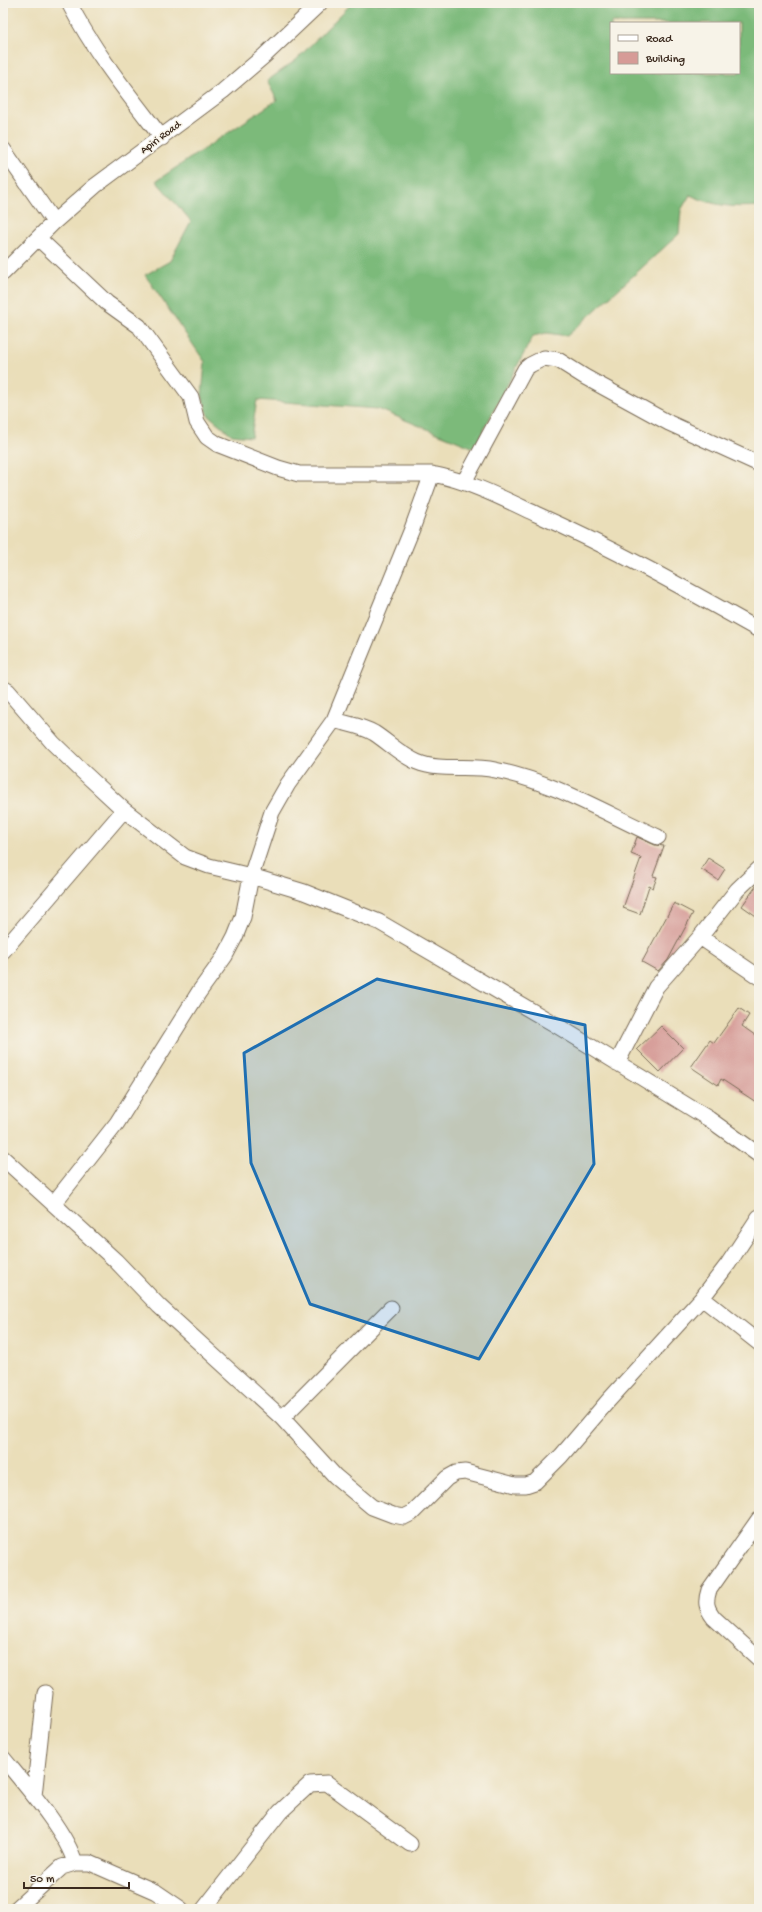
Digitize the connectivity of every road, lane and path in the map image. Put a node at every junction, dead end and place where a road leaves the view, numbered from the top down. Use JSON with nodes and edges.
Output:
{"nodes":[{"id":1,"x":69,"y":3,"type":"edge"},
{"id":2,"x":320,"y":3,"type":"edge"},
{"id":3,"x":162,"y":138,"type":"junction"},
{"id":4,"x":3,"y":149,"type":"edge"},
{"id":5,"x":54,"y":222,"type":"junction"},
{"id":6,"x":38,"y":238,"type":"junction"},
{"id":7,"x":3,"y":273,"type":"edge"},
{"id":8,"x":759,"y":464,"type":"edge"},
{"id":9,"x":432,"y":474,"type":"junction"},
{"id":10,"x":464,"y":482,"type":"junction"},
{"id":11,"x":759,"y":630,"type":"edge"},
{"id":12,"x":3,"y":688,"type":"edge"},
{"id":13,"x":334,"y":720,"type":"junction"},
{"id":14,"x":124,"y":810,"type":"junction"},
{"id":15,"x":658,"y":837,"type":"dead end"},
{"id":16,"x":759,"y":869,"type":"edge"},
{"id":17,"x":251,"y":876,"type":"junction"},
{"id":18,"x":700,"y":937,"type":"junction"},
{"id":19,"x":3,"y":951,"type":"edge"},
{"id":20,"x":759,"y":978,"type":"edge"},
{"id":21,"x":617,"y":1063,"type":"junction"},
{"id":22,"x":759,"y":1155,"type":"edge"},
{"id":23,"x":3,"y":1158,"type":"edge"},
{"id":24,"x":54,"y":1203,"type":"junction"},
{"id":25,"x":759,"y":1217,"type":"edge"},
{"id":26,"x":702,"y":1298,"type":"junction"},
{"id":27,"x":390,"y":1308,"type":"dead end"},
{"id":28,"x":759,"y":1343,"type":"edge"},
{"id":29,"x":282,"y":1418,"type":"junction"},
{"id":30,"x":759,"y":1519,"type":"edge"},
{"id":31,"x":759,"y":1659,"type":"edge"},
{"id":32,"x":46,"y":1693,"type":"dead end"},
{"id":33,"x":3,"y":1758,"type":"edge"},
{"id":34,"x":34,"y":1796,"type":"junction"},
{"id":35,"x":410,"y":1844,"type":"dead end"},
{"id":36,"x":75,"y":1863,"type":"junction"},
{"id":37,"x":16,"y":1909,"type":"edge"},
{"id":38,"x":181,"y":1909,"type":"edge"},
{"id":39,"x":204,"y":1909,"type":"edge"}],
"edges":[{"from":1,"to":3,"type":"street"},
{"from":2,"to":3,"type":"street","name":"Apiri Road"},
{"from":3,"to":5,"type":"street","name":"Apiri Road"},
{"from":4,"to":5,"type":"street"},
{"from":5,"to":6,"type":"street","name":"Apiri Road"},
{"from":6,"to":7,"type":"street","name":"Apiri Road"},
{"from":6,"to":9,"type":"street"},
{"from":8,"to":10,"type":"street"},
{"from":9,"to":10,"type":"street"},
{"from":9,"to":13,"type":"street"},
{"from":10,"to":11,"type":"street"},
{"from":12,"to":14,"type":"street"},
{"from":13,"to":15,"type":"street"},
{"from":13,"to":17,"type":"street"},
{"from":14,"to":17,"type":"street"},
{"from":14,"to":19,"type":"street"},
{"from":16,"to":18,"type":"street"},
{"from":17,"to":21,"type":"street"},
{"from":17,"to":24,"type":"street"},
{"from":18,"to":20,"type":"street"},
{"from":18,"to":21,"type":"street"},
{"from":21,"to":22,"type":"street"},
{"from":23,"to":24,"type":"street"},
{"from":24,"to":29,"type":"street"},
{"from":25,"to":26,"type":"street"},
{"from":26,"to":28,"type":"street"},
{"from":26,"to":29,"type":"street"},
{"from":27,"to":29,"type":"street"},
{"from":30,"to":31,"type":"street"},
{"from":32,"to":34,"type":"street"},
{"from":33,"to":34,"type":"street"},
{"from":34,"to":36,"type":"street"},
{"from":35,"to":39,"type":"street"},
{"from":36,"to":37,"type":"street"},
{"from":36,"to":38,"type":"street"}]}
